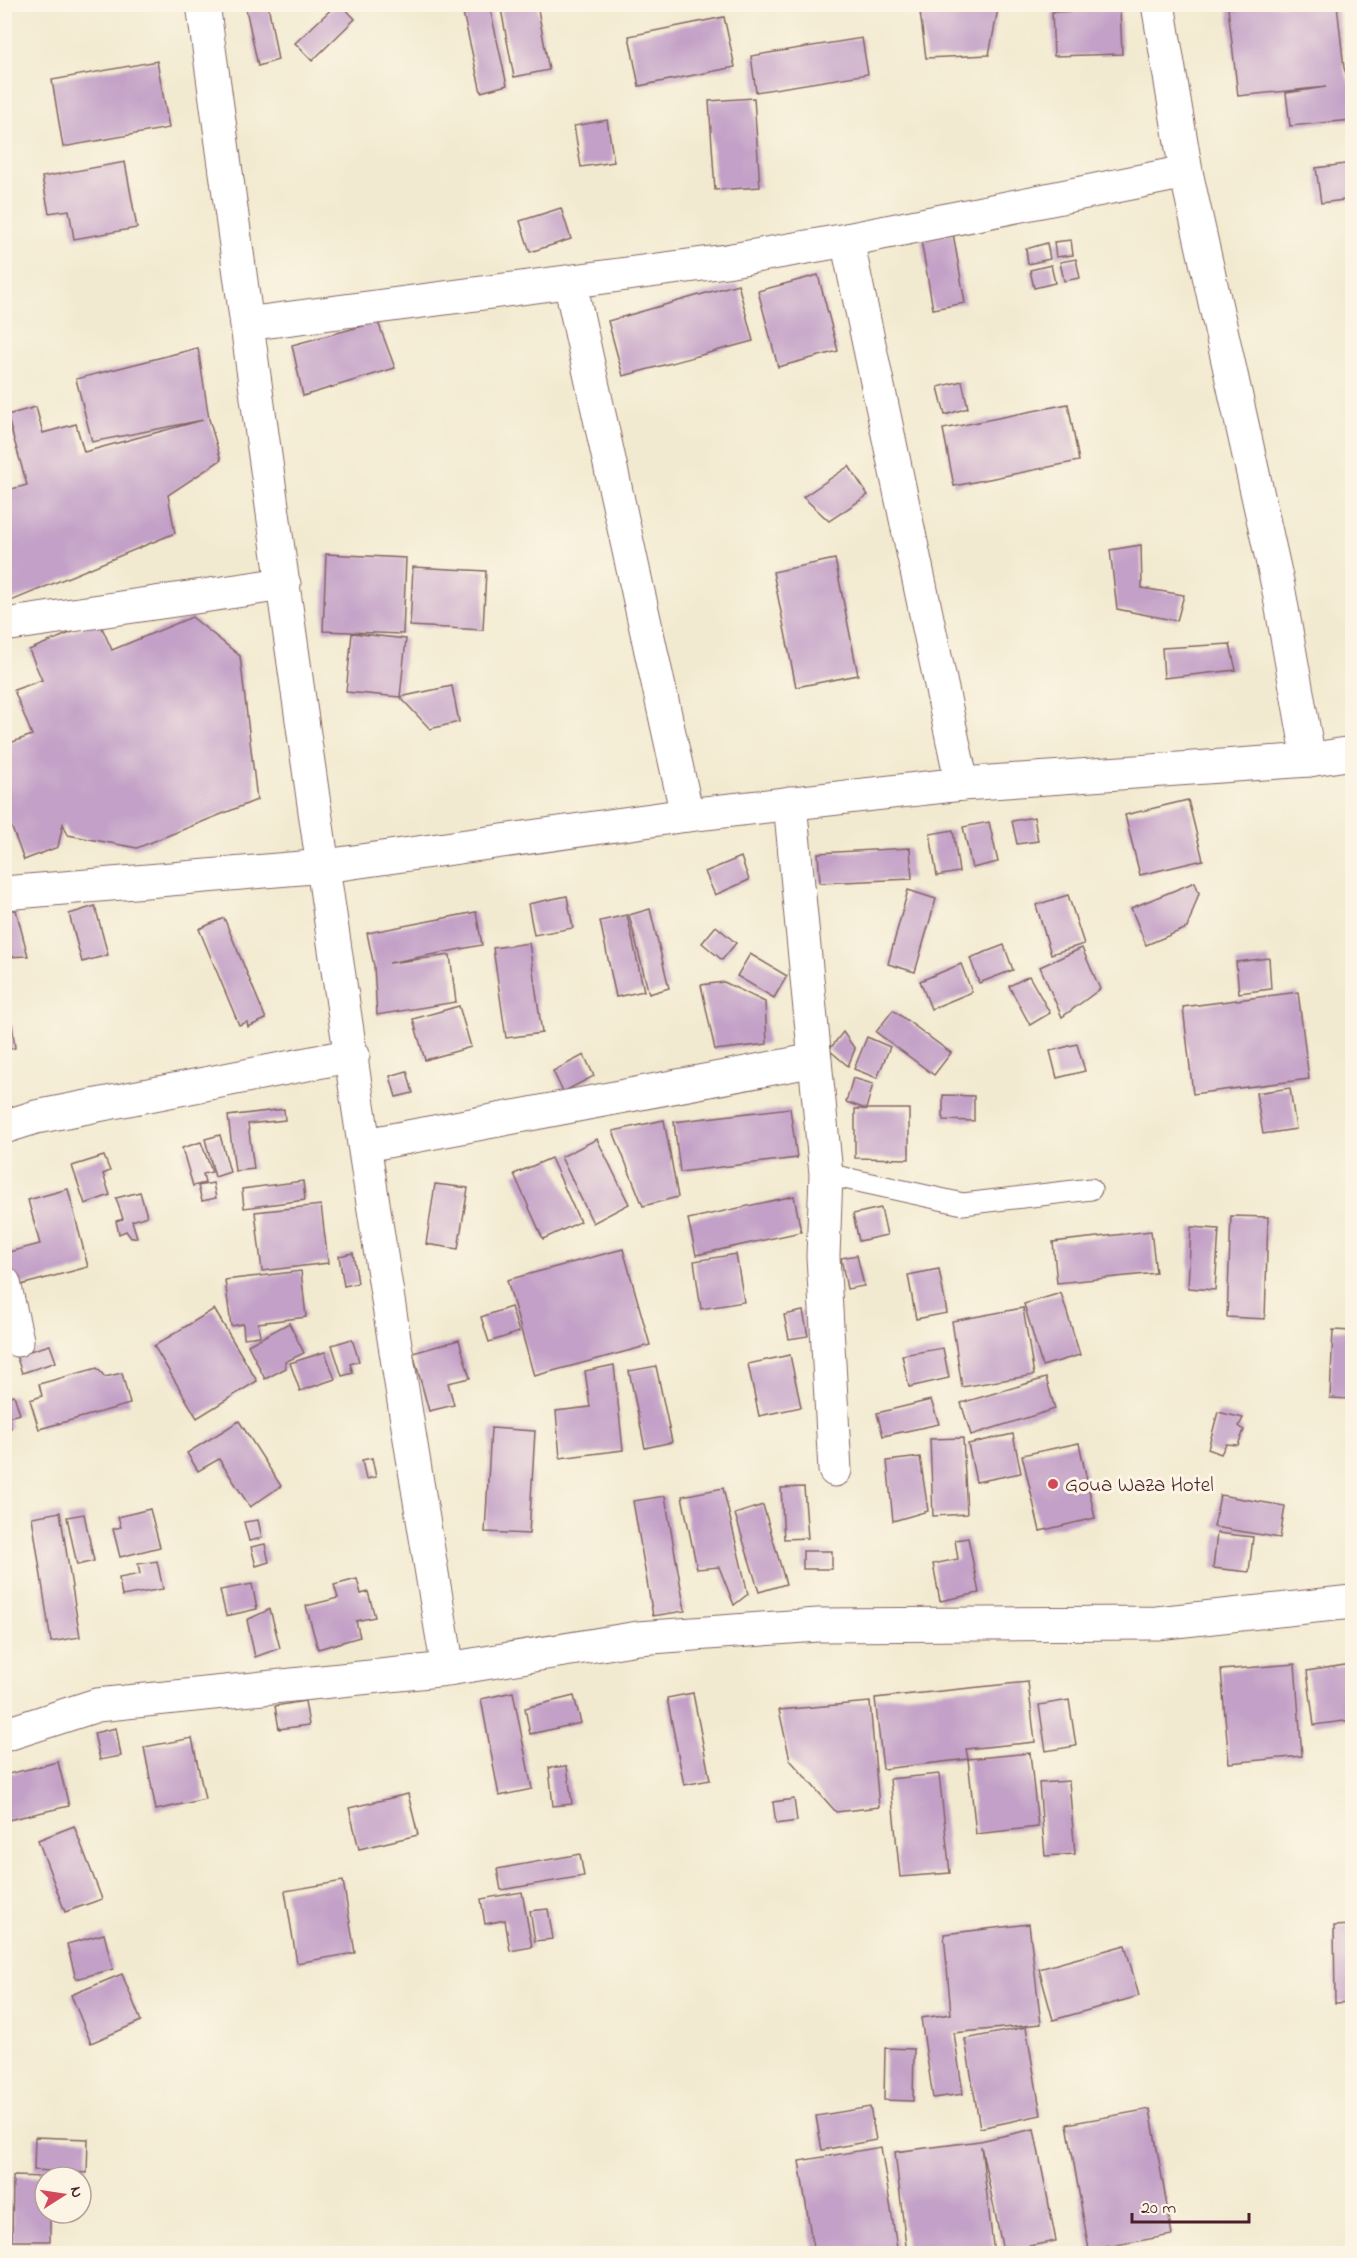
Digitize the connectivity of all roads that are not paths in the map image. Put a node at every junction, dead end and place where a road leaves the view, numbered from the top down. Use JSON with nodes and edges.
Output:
{"nodes":[{"id":1,"x":203,"y":4,"type":"edge"},
{"id":2,"x":1158,"y":4,"type":"edge"},
{"id":3,"x":1186,"y":172,"type":"junction"},
{"id":4,"x":847,"y":240,"type":"junction"},
{"id":5,"x":570,"y":282,"type":"junction"},
{"id":6,"x":247,"y":324,"type":"junction"},
{"id":7,"x":284,"y":584,"type":"junction"},
{"id":8,"x":4,"y":625,"type":"edge"},
{"id":9,"x":1353,"y":753,"type":"edge"},
{"id":10,"x":1309,"y":760,"type":"junction"},
{"id":11,"x":963,"y":784,"type":"junction"},
{"id":12,"x":790,"y":803,"type":"junction"},
{"id":13,"x":687,"y":815,"type":"junction"},
{"id":14,"x":325,"y":866,"type":"junction"},
{"id":15,"x":4,"y":893,"type":"edge"},
{"id":16,"x":352,"y":1055,"type":"junction"},
{"id":17,"x":815,"y":1060,"type":"junction"},
{"id":18,"x":4,"y":1127,"type":"edge"},
{"id":19,"x":366,"y":1145,"type":"junction"},
{"id":20,"x":826,"y":1174,"type":"junction"},
{"id":21,"x":1091,"y":1189,"type":"dead end"},
{"id":22,"x":4,"y":1283,"type":"edge"},
{"id":23,"x":17,"y":1340,"type":"dead end"},
{"id":24,"x":835,"y":1470,"type":"dead end"},
{"id":25,"x":1353,"y":1602,"type":"edge"},
{"id":26,"x":448,"y":1669,"type":"junction"},
{"id":27,"x":4,"y":1735,"type":"edge"}],
"edges":[{"from":1,"to":6,"type":"street"},
{"from":2,"to":3,"type":"street"},
{"from":3,"to":4,"type":"street"},
{"from":3,"to":10,"type":"street"},
{"from":4,"to":5,"type":"street"},
{"from":4,"to":11,"type":"street"},
{"from":5,"to":6,"type":"street"},
{"from":5,"to":13,"type":"street"},
{"from":6,"to":7,"type":"street"},
{"from":7,"to":8,"type":"street"},
{"from":7,"to":14,"type":"street"},
{"from":9,"to":10,"type":"street"},
{"from":10,"to":11,"type":"street"},
{"from":11,"to":12,"type":"street"},
{"from":12,"to":13,"type":"street"},
{"from":12,"to":17,"type":"street"},
{"from":13,"to":14,"type":"street"},
{"from":14,"to":15,"type":"street"},
{"from":14,"to":16,"type":"street"},
{"from":16,"to":18,"type":"street"},
{"from":16,"to":19,"type":"street"},
{"from":17,"to":19,"type":"street"},
{"from":17,"to":20,"type":"street"},
{"from":19,"to":26,"type":"street"},
{"from":20,"to":21,"type":"lane"},
{"from":20,"to":24,"type":"street"},
{"from":22,"to":23,"type":"street"},
{"from":25,"to":26,"type":"street"},
{"from":26,"to":27,"type":"street"}]}
